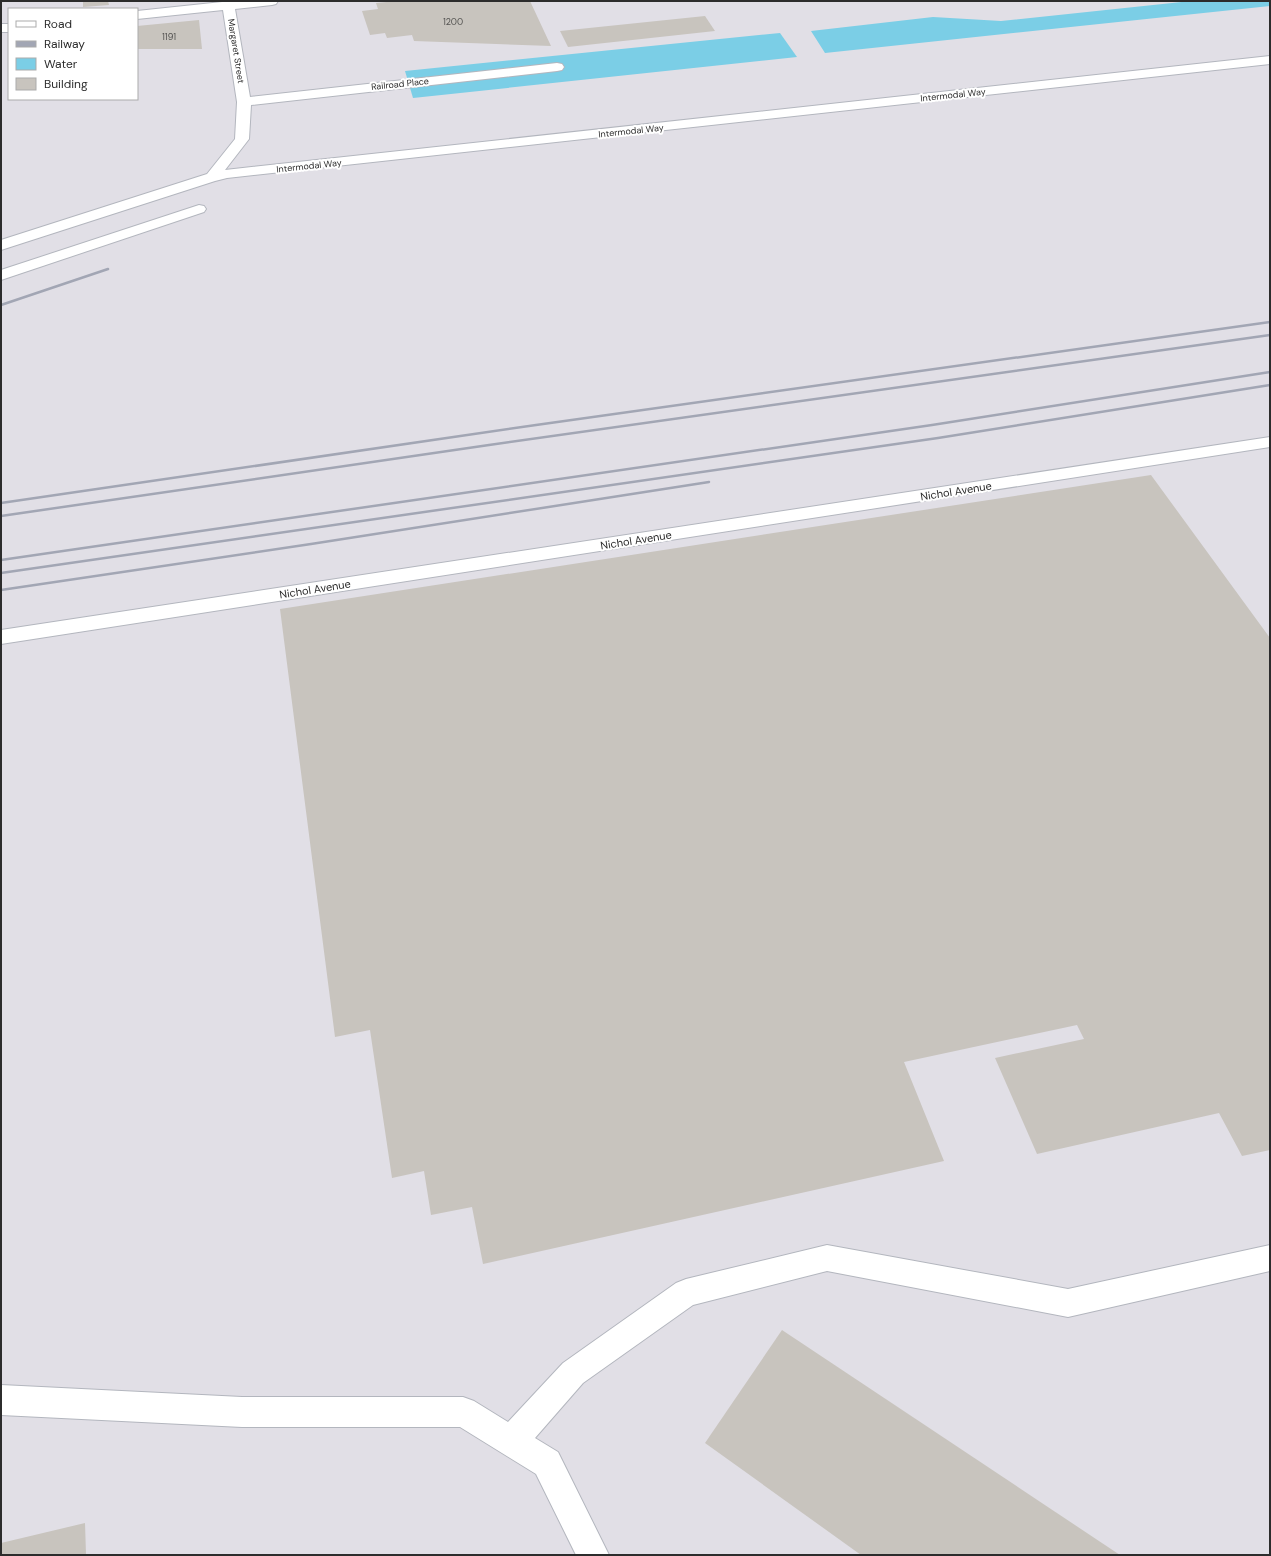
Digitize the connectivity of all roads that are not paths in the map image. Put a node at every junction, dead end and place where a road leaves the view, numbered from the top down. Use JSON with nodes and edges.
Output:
{"nodes":[{"id":1,"x":272,"y":1,"type":"edge"},
{"id":2,"x":228,"y":3,"type":"edge"},
{"id":3,"x":138,"y":14,"type":"edge"},
{"id":4,"x":1270,"y":60,"type":"edge"},
{"id":5,"x":557,"y":67,"type":"dead end"},
{"id":6,"x":244,"y":102,"type":"junction"},
{"id":7,"x":212,"y":177,"type":"junction"},
{"id":8,"x":199,"y":209,"type":"dead end"},
{"id":9,"x":1,"y":245,"type":"edge"},
{"id":10,"x":1,"y":275,"type":"edge"},
{"id":11,"x":1270,"y":442,"type":"edge"},
{"id":12,"x":1,"y":637,"type":"edge"},
{"id":13,"x":1270,"y":1258,"type":"edge"},
{"id":14,"x":1,"y":1400,"type":"edge"},
{"id":15,"x":511,"y":1442,"type":"junction"},
{"id":16,"x":593,"y":1555,"type":"edge"}],
"edges":[{"from":1,"to":2,"type":"street"},
{"from":2,"to":3,"type":"street"},
{"from":2,"to":6,"type":"street","name":"Margaret Street"},
{"from":4,"to":7,"type":"street","name":"Intermodal Way"},
{"from":5,"to":6,"type":"street","name":"Railroad Place"},
{"from":6,"to":7,"type":"street","name":"Margaret Street"},
{"from":7,"to":9,"type":"street","name":"Intermodal Way"},
{"from":8,"to":10,"type":"street"},
{"from":11,"to":12,"type":"street","name":"Nichol Avenue"},
{"from":13,"to":15,"type":"street"},
{"from":14,"to":15,"type":"street"},
{"from":15,"to":16,"type":"street"}]}
